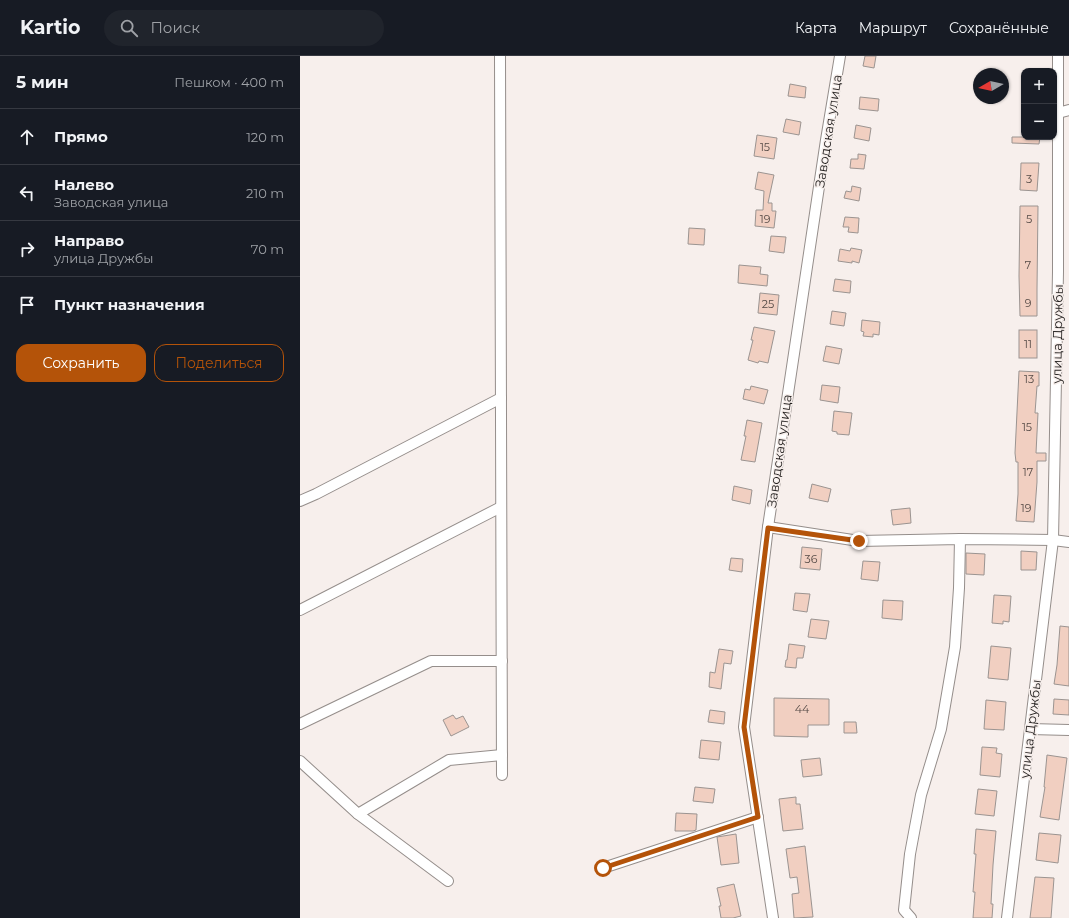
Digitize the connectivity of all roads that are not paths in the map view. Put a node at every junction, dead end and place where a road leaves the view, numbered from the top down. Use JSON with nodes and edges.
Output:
{"nodes":[{"id":1,"x":500,"y":56,"type":"edge"},
{"id":2,"x":840,"y":56,"type":"edge"},
{"id":3,"x":1058,"y":56,"type":"edge"},
{"id":4,"x":1069,"y":110,"type":"edge"},
{"id":5,"x":1058,"y":113,"type":"junction"},
{"id":6,"x":501,"y":398,"type":"junction"},
{"id":7,"x":300,"y":501,"type":"edge"},
{"id":8,"x":501,"y":507,"type":"junction"},
{"id":9,"x":768,"y":528,"type":"junction"},
{"id":10,"x":960,"y":539,"type":"junction"},
{"id":11,"x":1053,"y":540,"type":"junction"},
{"id":12,"x":1069,"y":542,"type":"edge"},
{"id":13,"x":300,"y":610,"type":"edge"},
{"id":14,"x":502,"y":661,"type":"junction"},
{"id":15,"x":300,"y":724,"type":"edge"},
{"id":16,"x":1030,"y":730,"type":"junction"},
{"id":17,"x":1069,"y":730,"type":"edge"},
{"id":18,"x":502,"y":755,"type":"junction"},
{"id":19,"x":300,"y":761,"type":"edge"},
{"id":20,"x":502,"y":775,"type":"dead end"},
{"id":21,"x":358,"y":814,"type":"junction"},
{"id":22,"x":758,"y":817,"type":"junction"},
{"id":23,"x":603,"y":868,"type":"dead end"},
{"id":24,"x":448,"y":881,"type":"dead end"},
{"id":25,"x":773,"y":918,"type":"edge"},
{"id":26,"x":911,"y":918,"type":"edge"},
{"id":27,"x":1007,"y":918,"type":"edge"}],
"edges":[{"from":1,"to":6,"type":"street"},
{"from":2,"to":9,"type":"street","name":"Заводская улица"},
{"from":3,"to":5,"type":"street","name":"улица Дружбы"},
{"from":4,"to":5,"type":"street"},
{"from":5,"to":11,"type":"street","name":"улица Дружбы"},
{"from":6,"to":7,"type":"street"},
{"from":6,"to":8,"type":"street"},
{"from":8,"to":13,"type":"street"},
{"from":8,"to":14,"type":"street"},
{"from":9,"to":10,"type":"street"},
{"from":9,"to":22,"type":"street","name":"Заводская улица"},
{"from":10,"to":11,"type":"street"},
{"from":10,"to":26,"type":"street"},
{"from":11,"to":12,"type":"street"},
{"from":11,"to":16,"type":"street","name":"улица Дружбы"},
{"from":14,"to":15,"type":"street"},
{"from":14,"to":18,"type":"street"},
{"from":16,"to":17,"type":"street"},
{"from":16,"to":27,"type":"street","name":"улица Дружбы"},
{"from":18,"to":20,"type":"street"},
{"from":18,"to":21,"type":"street"},
{"from":19,"to":21,"type":"street"},
{"from":21,"to":24,"type":"street"},
{"from":22,"to":23,"type":"street"},
{"from":22,"to":25,"type":"street","name":"Заводская улица"}]}
